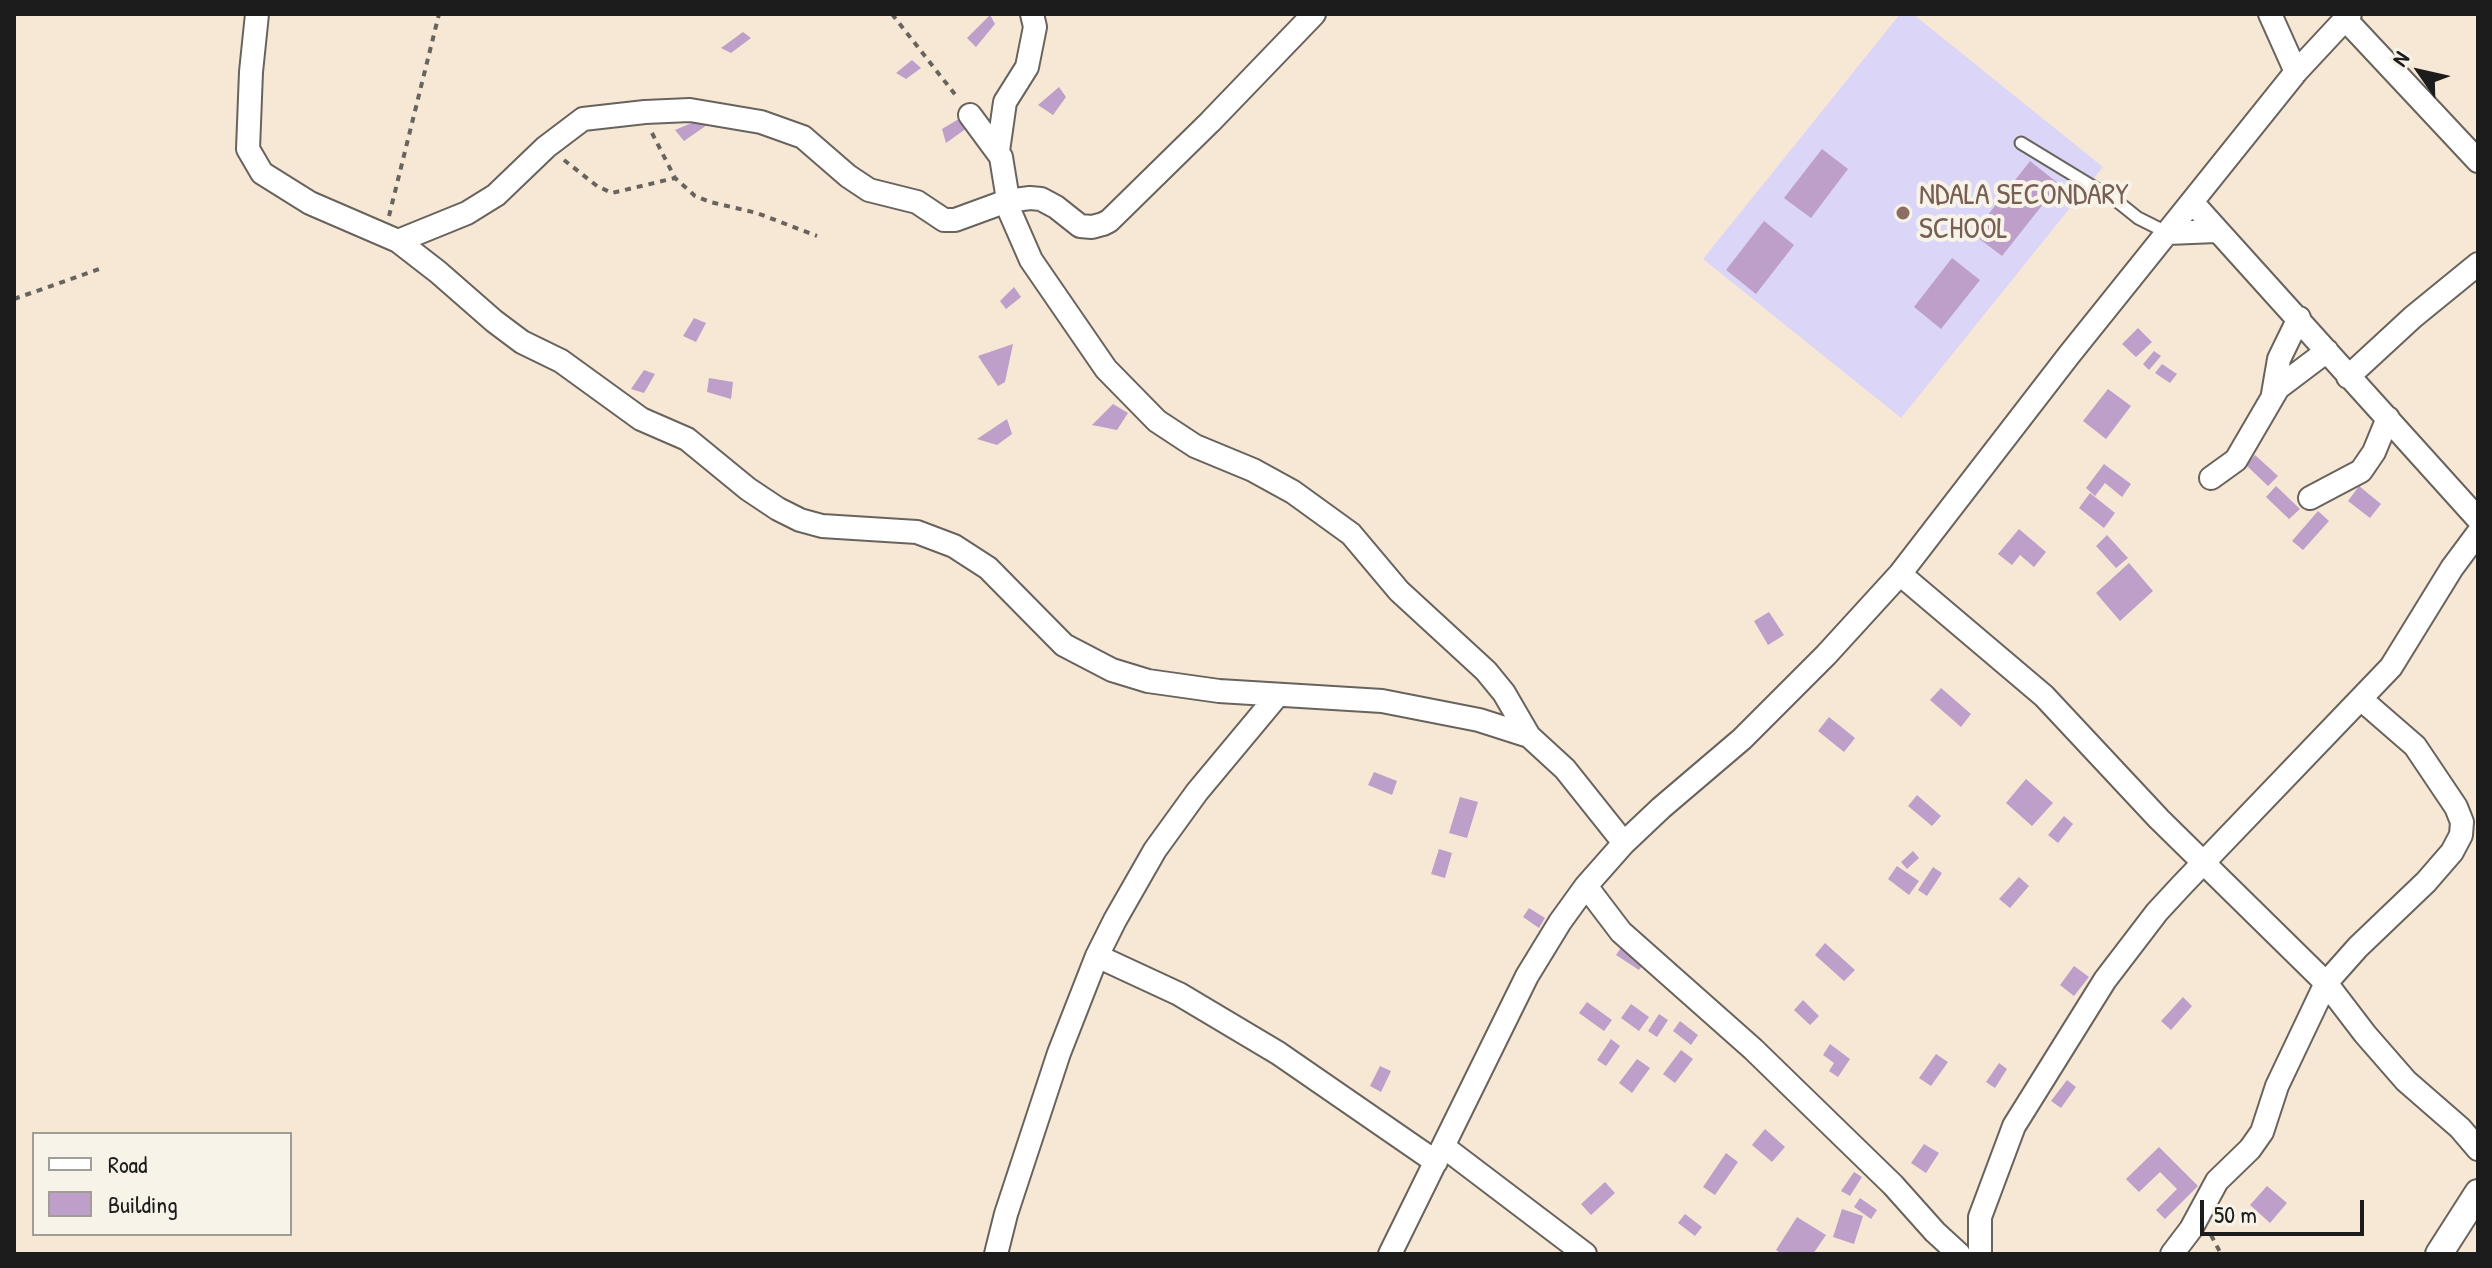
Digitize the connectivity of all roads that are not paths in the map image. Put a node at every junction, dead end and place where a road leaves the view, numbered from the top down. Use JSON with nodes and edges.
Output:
{"nodes":[{"id":1,"x":257,"y":14,"type":"edge"},
{"id":2,"x":1032,"y":14,"type":"edge"},
{"id":3,"x":1314,"y":14,"type":"edge"},
{"id":4,"x":2270,"y":14,"type":"edge"},
{"id":5,"x":2348,"y":17,"type":"edge"},
{"id":6,"x":2296,"y":72,"type":"junction"},
{"id":7,"x":970,"y":115,"type":"road end"},
{"id":8,"x":2021,"y":143,"type":"dead end"},
{"id":9,"x":998,"y":151,"type":"junction"},
{"id":10,"x":2478,"y":161,"type":"edge"},
{"id":11,"x":1007,"y":201,"type":"junction"},
{"id":12,"x":2192,"y":202,"type":"junction"},
{"id":13,"x":2216,"y":231,"type":"junction"},
{"id":14,"x":2168,"y":233,"type":"junction"},
{"id":15,"x":391,"y":237,"type":"junction"},
{"id":16,"x":2478,"y":264,"type":"edge"},
{"id":17,"x":2299,"y":318,"type":"junction"},
{"id":18,"x":2327,"y":351,"type":"junction"},
{"id":19,"x":2348,"y":377,"type":"junction"},
{"id":20,"x":2273,"y":394,"type":"junction"},
{"id":21,"x":2388,"y":418,"type":"junction"},
{"id":22,"x":2211,"y":478,"type":"dead end"},
{"id":23,"x":2310,"y":498,"type":"dead end"},
{"id":24,"x":2478,"y":519,"type":"edge"},
{"id":25,"x":2478,"y":533,"type":"edge"},
{"id":26,"x":1900,"y":574,"type":"junction"},
{"id":27,"x":1277,"y":696,"type":"junction"},
{"id":28,"x":2362,"y":700,"type":"junction"},
{"id":29,"x":1529,"y":736,"type":"junction"},
{"id":30,"x":1624,"y":843,"type":"junction"},
{"id":31,"x":2205,"y":863,"type":"junction"},
{"id":32,"x":1586,"y":886,"type":"junction"},
{"id":33,"x":1097,"y":956,"type":"junction"},
{"id":34,"x":2326,"y":983,"type":"junction"},
{"id":35,"x":2478,"y":1149,"type":"edge"},
{"id":36,"x":1440,"y":1154,"type":"junction"},
{"id":37,"x":2478,"y":1193,"type":"edge"},
{"id":38,"x":996,"y":1254,"type":"edge"},
{"id":39,"x":1390,"y":1254,"type":"edge"},
{"id":40,"x":1585,"y":1254,"type":"edge"},
{"id":41,"x":1959,"y":1254,"type":"edge"},
{"id":42,"x":1980,"y":1254,"type":"edge"},
{"id":43,"x":2172,"y":1254,"type":"edge"},
{"id":44,"x":2439,"y":1254,"type":"edge"}],
"edges":[{"from":1,"to":15,"type":"street"},
{"from":2,"to":9,"type":"street"},
{"from":3,"to":11,"type":"street"},
{"from":4,"to":6,"type":"street"},
{"from":5,"to":6,"type":"street"},
{"from":5,"to":10,"type":"street"},
{"from":6,"to":12,"type":"street"},
{"from":7,"to":9,"type":"street"},
{"from":8,"to":14,"type":"lane"},
{"from":9,"to":11,"type":"street"},
{"from":11,"to":15,"type":"street"},
{"from":11,"to":29,"type":"street"},
{"from":12,"to":13,"type":"street"},
{"from":12,"to":14,"type":"street"},
{"from":13,"to":14,"type":"street"},
{"from":13,"to":17,"type":"street"},
{"from":14,"to":26,"type":"street"},
{"from":15,"to":27,"type":"street"},
{"from":16,"to":19,"type":"street"},
{"from":17,"to":18,"type":"street"},
{"from":17,"to":20,"type":"street"},
{"from":18,"to":19,"type":"street"},
{"from":18,"to":20,"type":"street"},
{"from":19,"to":21,"type":"street"},
{"from":20,"to":22,"type":"street"},
{"from":21,"to":23,"type":"street"},
{"from":21,"to":24,"type":"street"},
{"from":25,"to":28,"type":"street"},
{"from":26,"to":30,"type":"street"},
{"from":26,"to":31,"type":"street"},
{"from":27,"to":29,"type":"street"},
{"from":27,"to":33,"type":"street"},
{"from":28,"to":31,"type":"street"},
{"from":28,"to":34,"type":"street"},
{"from":29,"to":30,"type":"street"},
{"from":30,"to":32,"type":"street"},
{"from":31,"to":34,"type":"street"},
{"from":31,"to":42,"type":"street"},
{"from":32,"to":36,"type":"street"},
{"from":32,"to":41,"type":"street"},
{"from":33,"to":36,"type":"street"},
{"from":33,"to":38,"type":"street"},
{"from":34,"to":35,"type":"street"},
{"from":34,"to":43,"type":"street"},
{"from":36,"to":39,"type":"street"},
{"from":36,"to":40,"type":"street"},
{"from":37,"to":44,"type":"street"}]}
